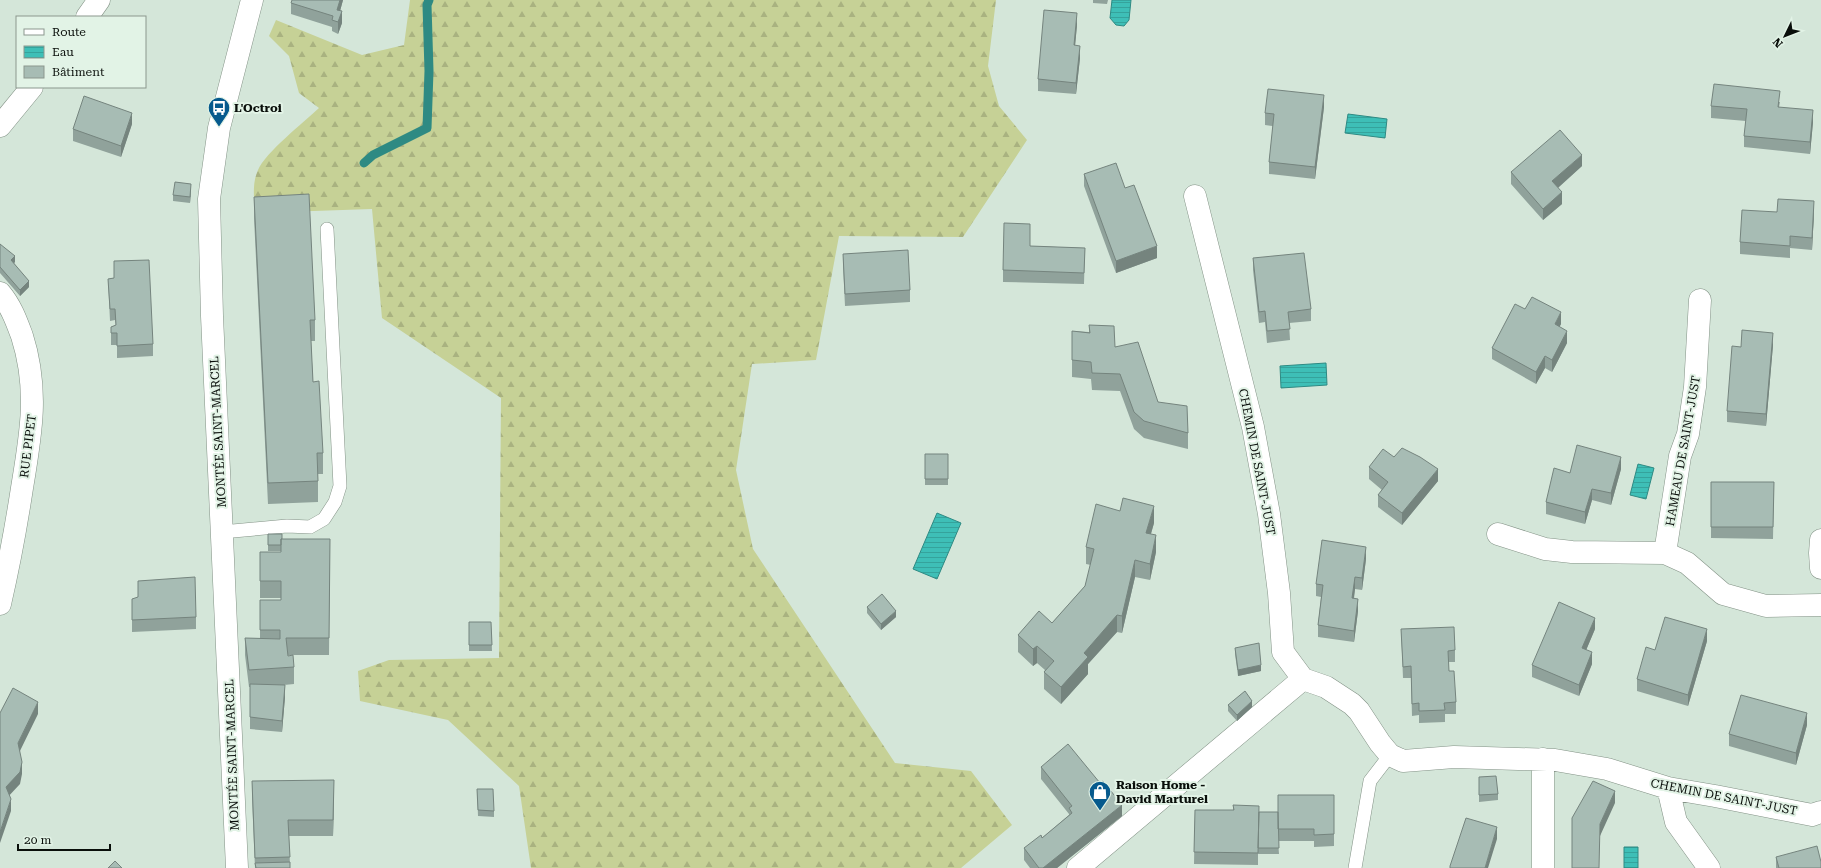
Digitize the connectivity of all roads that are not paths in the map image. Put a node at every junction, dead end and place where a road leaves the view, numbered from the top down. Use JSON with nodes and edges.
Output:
{"nodes":[{"id":1,"x":99,"y":0,"type":"edge"},
{"id":2,"x":252,"y":0,"type":"edge"},
{"id":3,"x":88,"y":16,"type":"edge"},
{"id":4,"x":31,"y":88,"type":"edge"},
{"id":5,"x":0,"y":126,"type":"edge"},
{"id":6,"x":1195,"y":196,"type":"dead end"},
{"id":7,"x":327,"y":229,"type":"dead end"},
{"id":8,"x":0,"y":293,"type":"edge"},
{"id":9,"x":1700,"y":300,"type":"dead end"},
{"id":10,"x":222,"y":532,"type":"junction"},
{"id":11,"x":1498,"y":534,"type":"dead end"},
{"id":12,"x":1821,"y":540,"type":"edge"},
{"id":13,"x":1665,"y":553,"type":"junction"},
{"id":14,"x":1821,"y":568,"type":"edge"},
{"id":15,"x":0,"y":604,"type":"edge"},
{"id":16,"x":1821,"y":605,"type":"edge"},
{"id":17,"x":1303,"y":679,"type":"junction"},
{"id":18,"x":1390,"y":755,"type":"junction"},
{"id":19,"x":1543,"y":760,"type":"junction"},
{"id":20,"x":1668,"y":788,"type":"junction"},
{"id":21,"x":1821,"y":812,"type":"edge"},
{"id":22,"x":237,"y":868,"type":"edge"},
{"id":23,"x":1078,"y":868,"type":"edge"},
{"id":24,"x":1355,"y":868,"type":"edge"},
{"id":25,"x":1543,"y":868,"type":"edge"},
{"id":26,"x":1709,"y":868,"type":"edge"}],
"edges":[{"from":1,"to":3,"type":"street"},
{"from":2,"to":10,"type":"street","name":"MONTÉE SAINT-MARCEL"},
{"from":4,"to":5,"type":"street"},
{"from":6,"to":17,"type":"street","name":"CHEMIN DE SAINT-JUST"},
{"from":7,"to":10,"type":"lane"},
{"from":8,"to":15,"type":"street","name":"RUE PIPET"},
{"from":9,"to":13,"type":"street","name":"HAMEAU DE SAINT-JUST"},
{"from":10,"to":22,"type":"street","name":"MONTÉE SAINT-MARCEL"},
{"from":11,"to":13,"type":"street"},
{"from":12,"to":14,"type":"street"},
{"from":13,"to":16,"type":"street"},
{"from":17,"to":18,"type":"street"},
{"from":17,"to":23,"type":"street"},
{"from":18,"to":19,"type":"street","name":"CHEMIN DE SAINT-JUST"},
{"from":18,"to":24,"type":"lane"},
{"from":19,"to":20,"type":"street","name":"CHEMIN DE SAINT-JUST"},
{"from":19,"to":25,"type":"street"},
{"from":20,"to":21,"type":"street","name":"CHEMIN DE SAINT-JUST"},
{"from":20,"to":26,"type":"street"}]}
